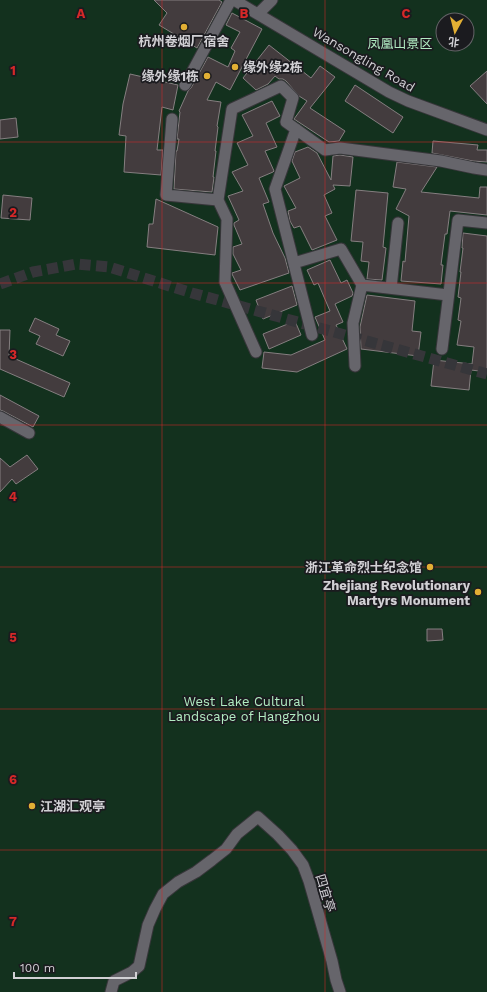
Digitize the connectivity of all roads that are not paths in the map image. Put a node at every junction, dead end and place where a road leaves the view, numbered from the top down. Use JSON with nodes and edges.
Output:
{"nodes":[{"id":1,"x":232,"y":0,"type":"edge"},
{"id":2,"x":272,"y":0,"type":"edge"},
{"id":3,"x":258,"y":14,"type":"junction"},
{"id":4,"x":185,"y":85,"type":"dead end"},
{"id":5,"x":172,"y":119,"type":"dead end"},
{"id":6,"x":296,"y":128,"type":"junction"},
{"id":7,"x":487,"y":130,"type":"edge"},
{"id":8,"x":487,"y":170,"type":"edge"},
{"id":9,"x":218,"y":200,"type":"junction"},
{"id":10,"x":398,"y":223,"type":"dead end"},
{"id":11,"x":487,"y":223,"type":"edge"},
{"id":12,"x":294,"y":263,"type":"junction"},
{"id":13,"x":362,"y":285,"type":"junction"},
{"id":14,"x":391,"y":288,"type":"junction"},
{"id":15,"x":448,"y":295,"type":"junction"},
{"id":16,"x":312,"y":335,"type":"dead end"},
{"id":17,"x":442,"y":349,"type":"dead end"},
{"id":18,"x":256,"y":352,"type":"dead end"},
{"id":19,"x":355,"y":366,"type":"dead end"},
{"id":20,"x":0,"y":417,"type":"edge"},
{"id":21,"x":29,"y":433,"type":"dead end"},
{"id":22,"x":111,"y":992,"type":"edge"},
{"id":23,"x":340,"y":992,"type":"edge"}],
"edges":[{"from":1,"to":3,"type":"street","name":"Wansongling Road"},
{"from":1,"to":4,"type":"street"},
{"from":2,"to":3,"type":"street"},
{"from":3,"to":7,"type":"street","name":"Wansongling Road"},
{"from":5,"to":9,"type":"street"},
{"from":6,"to":8,"type":"street"},
{"from":6,"to":9,"type":"street"},
{"from":6,"to":12,"type":"street"},
{"from":9,"to":18,"type":"street"},
{"from":10,"to":14,"type":"street"},
{"from":11,"to":15,"type":"street"},
{"from":12,"to":13,"type":"street"},
{"from":12,"to":16,"type":"street"},
{"from":13,"to":14,"type":"street"},
{"from":13,"to":19,"type":"street"},
{"from":14,"to":15,"type":"street"},
{"from":15,"to":17,"type":"street"},
{"from":20,"to":21,"type":"street"},
{"from":22,"to":23,"type":"street","name":"四宜亭"}]}
